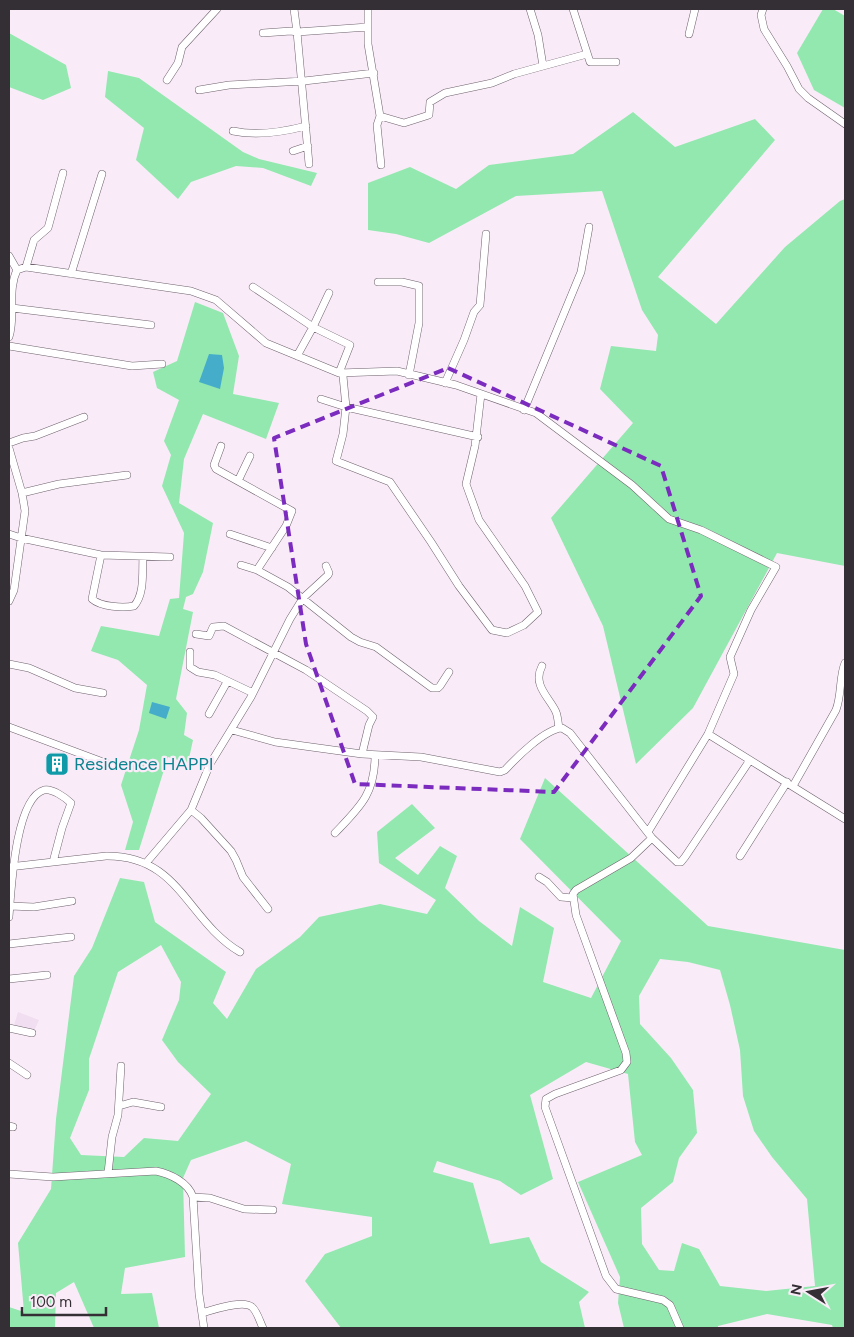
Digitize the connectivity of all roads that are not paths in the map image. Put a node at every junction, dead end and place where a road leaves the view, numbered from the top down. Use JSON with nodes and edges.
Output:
{"nodes":[{"id":1,"x":217,"y":9,"type":"edge"},
{"id":2,"x":294,"y":9,"type":"edge"},
{"id":3,"x":368,"y":9,"type":"edge"},
{"id":4,"x":530,"y":9,"type":"edge"},
{"id":5,"x":574,"y":9,"type":"edge"},
{"id":6,"x":696,"y":9,"type":"edge"},
{"id":7,"x":763,"y":9,"type":"edge"},
{"id":8,"x":368,"y":27,"type":"junction"},
{"id":9,"x":297,"y":32,"type":"junction"},
{"id":10,"x":263,"y":33,"type":"dead end"},
{"id":11,"x":689,"y":34,"type":"dead end"},
{"id":12,"x":587,"y":54,"type":"junction"},
{"id":13,"x":616,"y":62,"type":"dead end"},
{"id":14,"x":543,"y":66,"type":"junction"},
{"id":15,"x":373,"y":73,"type":"junction"},
{"id":16,"x":167,"y":80,"type":"dead end"},
{"id":17,"x":302,"y":82,"type":"junction"},
{"id":18,"x":199,"y":90,"type":"dead end"},
{"id":19,"x":380,"y":116,"type":"junction"},
{"id":20,"x":845,"y":124,"type":"edge"},
{"id":21,"x":306,"y":126,"type":"junction"},
{"id":22,"x":233,"y":132,"type":"dead end"},
{"id":23,"x":308,"y":146,"type":"junction"},
{"id":24,"x":293,"y":151,"type":"dead end"},
{"id":25,"x":309,"y":164,"type":"dead end"},
{"id":26,"x":381,"y":165,"type":"dead end"},
{"id":27,"x":63,"y":173,"type":"dead end"},
{"id":28,"x":102,"y":174,"type":"dead end"},
{"id":29,"x":589,"y":227,"type":"dead end"},
{"id":30,"x":486,"y":234,"type":"dead end"},
{"id":31,"x":9,"y":256,"type":"edge"},
{"id":32,"x":26,"y":268,"type":"junction"},
{"id":33,"x":17,"y":270,"type":"junction"},
{"id":34,"x":71,"y":274,"type":"junction"},
{"id":35,"x":378,"y":282,"type":"dead end"},
{"id":36,"x":253,"y":287,"type":"dead end"},
{"id":37,"x":329,"y":293,"type":"dead end"},
{"id":38,"x":11,"y":305,"type":"edge"},
{"id":39,"x":151,"y":325,"type":"dead end"},
{"id":40,"x":314,"y":327,"type":"junction"},
{"id":41,"x":9,"y":336,"type":"edge"},
{"id":42,"x":9,"y":346,"type":"edge"},
{"id":43,"x":297,"y":356,"type":"junction"},
{"id":44,"x":162,"y":364,"type":"dead end"},
{"id":45,"x":341,"y":374,"type":"junction"},
{"id":46,"x":409,"y":375,"type":"junction"},
{"id":47,"x":445,"y":382,"type":"junction"},
{"id":48,"x":481,"y":394,"type":"junction"},
{"id":49,"x":321,"y":399,"type":"dead end"},
{"id":50,"x":346,"y":407,"type":"junction"},
{"id":51,"x":524,"y":409,"type":"junction"},
{"id":52,"x":84,"y":417,"type":"dead end"},
{"id":53,"x":477,"y":437,"type":"junction"},
{"id":54,"x":9,"y":443,"type":"edge"},
{"id":55,"x":221,"y":446,"type":"dead end"},
{"id":56,"x":9,"y":448,"type":"edge"},
{"id":57,"x":250,"y":456,"type":"dead end"},
{"id":58,"x":126,"y":475,"type":"dead end"},
{"id":59,"x":238,"y":482,"type":"junction"},
{"id":60,"x":22,"y":493,"type":"junction"},
{"id":61,"x":9,"y":534,"type":"edge"},
{"id":62,"x":230,"y":534,"type":"dead end"},
{"id":63,"x":22,"y":538,"type":"junction"},
{"id":64,"x":272,"y":548,"type":"junction"},
{"id":65,"x":101,"y":556,"type":"junction"},
{"id":66,"x":143,"y":557,"type":"junction"},
{"id":67,"x":170,"y":557,"type":"dead end"},
{"id":68,"x":241,"y":565,"type":"dead end"},
{"id":69,"x":326,"y":566,"type":"dead end"},
{"id":70,"x":257,"y":570,"type":"junction"},
{"id":71,"x":11,"y":589,"type":"edge"},
{"id":72,"x":303,"y":598,"type":"junction"},
{"id":73,"x":9,"y":601,"type":"edge"},
{"id":74,"x":196,"y":634,"type":"dead end"},
{"id":75,"x":274,"y":651,"type":"junction"},
{"id":76,"x":190,"y":652,"type":"dead end"},
{"id":77,"x":845,"y":663,"type":"edge"},
{"id":78,"x":9,"y":664,"type":"edge"},
{"id":79,"x":542,"y":666,"type":"dead end"},
{"id":80,"x":449,"y":672,"type":"dead end"},
{"id":81,"x":227,"y":682,"type":"junction"},
{"id":82,"x":103,"y":693,"type":"dead end"},
{"id":83,"x":254,"y":693,"type":"junction"},
{"id":84,"x":209,"y":714,"type":"dead end"},
{"id":85,"x":9,"y":728,"type":"edge"},
{"id":86,"x":558,"y":728,"type":"junction"},
{"id":87,"x":232,"y":730,"type":"junction"},
{"id":88,"x":708,"y":734,"type":"junction"},
{"id":89,"x":362,"y":754,"type":"junction"},
{"id":90,"x":375,"y":755,"type":"junction"},
{"id":91,"x":750,"y":760,"type":"junction"},
{"id":92,"x":111,"y":765,"type":"dead end"},
{"id":93,"x":790,"y":784,"type":"junction"},
{"id":94,"x":191,"y":810,"type":"junction"},
{"id":95,"x":845,"y":819,"type":"edge"},
{"id":96,"x":335,"y":833,"type":"dead end"},
{"id":97,"x":650,"y":835,"type":"junction"},
{"id":98,"x":740,"y":856,"type":"dead end"},
{"id":99,"x":52,"y":862,"type":"junction"},
{"id":100,"x":146,"y":863,"type":"junction"},
{"id":101,"x":11,"y":866,"type":"edge"},
{"id":102,"x":539,"y":877,"type":"dead end"},
{"id":103,"x":573,"y":898,"type":"junction"},
{"id":104,"x":72,"y":901,"type":"dead end"},
{"id":105,"x":10,"y":906,"type":"edge"},
{"id":106,"x":268,"y":909,"type":"dead end"},
{"id":107,"x":9,"y":917,"type":"edge"},
{"id":108,"x":71,"y":937,"type":"dead end"},
{"id":109,"x":9,"y":944,"type":"edge"},
{"id":110,"x":240,"y":952,"type":"dead end"},
{"id":111,"x":46,"y":975,"type":"dead end"},
{"id":112,"x":9,"y":979,"type":"edge"},
{"id":113,"x":9,"y":1028,"type":"edge"},
{"id":114,"x":32,"y":1033,"type":"dead end"},
{"id":115,"x":9,"y":1063,"type":"edge"},
{"id":116,"x":121,"y":1066,"type":"dead end"},
{"id":117,"x":27,"y":1075,"type":"dead end"},
{"id":118,"x":118,"y":1106,"type":"junction"},
{"id":119,"x":161,"y":1107,"type":"dead end"},
{"id":120,"x":108,"y":1173,"type":"junction"},
{"id":121,"x":9,"y":1174,"type":"edge"},
{"id":122,"x":193,"y":1196,"type":"junction"},
{"id":123,"x":273,"y":1210,"type":"dead end"},
{"id":124,"x":202,"y":1313,"type":"junction"},
{"id":125,"x":204,"y":1328,"type":"edge"},
{"id":126,"x":263,"y":1328,"type":"edge"},
{"id":127,"x":680,"y":1328,"type":"edge"}],
"edges":[{"from":1,"to":16,"type":"street"},
{"from":2,"to":9,"type":"street"},
{"from":3,"to":8,"type":"street"},
{"from":4,"to":14,"type":"street"},
{"from":5,"to":12,"type":"street"},
{"from":6,"to":11,"type":"street"},
{"from":7,"to":20,"type":"street"},
{"from":8,"to":9,"type":"street"},
{"from":8,"to":15,"type":"street"},
{"from":9,"to":10,"type":"street"},
{"from":9,"to":17,"type":"street"},
{"from":12,"to":13,"type":"street"},
{"from":12,"to":14,"type":"street"},
{"from":14,"to":19,"type":"street"},
{"from":15,"to":17,"type":"street"},
{"from":15,"to":19,"type":"street"},
{"from":17,"to":18,"type":"street"},
{"from":17,"to":21,"type":"street"},
{"from":19,"to":26,"type":"street"},
{"from":21,"to":22,"type":"street"},
{"from":21,"to":23,"type":"street"},
{"from":23,"to":24,"type":"street"},
{"from":23,"to":25,"type":"street"},
{"from":27,"to":32,"type":"street"},
{"from":28,"to":34,"type":"street"},
{"from":29,"to":51,"type":"street"},
{"from":30,"to":47,"type":"street"},
{"from":31,"to":33,"type":"street"},
{"from":32,"to":33,"type":"street"},
{"from":32,"to":34,"type":"street"},
{"from":33,"to":38,"type":"street"},
{"from":34,"to":43,"type":"street"},
{"from":35,"to":46,"type":"street"},
{"from":36,"to":40,"type":"street"},
{"from":37,"to":40,"type":"street"},
{"from":38,"to":39,"type":"street"},
{"from":38,"to":41,"type":"street"},
{"from":40,"to":43,"type":"street"},
{"from":40,"to":45,"type":"street"},
{"from":42,"to":44,"type":"street"},
{"from":43,"to":45,"type":"street"},
{"from":45,"to":46,"type":"street"},
{"from":45,"to":50,"type":"street"},
{"from":46,"to":47,"type":"street"},
{"from":47,"to":48,"type":"street"},
{"from":48,"to":51,"type":"street"},
{"from":48,"to":53,"type":"street"},
{"from":49,"to":50,"type":"street"},
{"from":50,"to":53,"type":"street"},
{"from":50,"to":53,"type":"street"},
{"from":51,"to":88,"type":"street"},
{"from":52,"to":54,"type":"street"},
{"from":55,"to":59,"type":"street"},
{"from":56,"to":60,"type":"street"},
{"from":57,"to":59,"type":"street"},
{"from":58,"to":60,"type":"street"},
{"from":59,"to":64,"type":"street"},
{"from":60,"to":63,"type":"street"},
{"from":61,"to":63,"type":"street"},
{"from":62,"to":64,"type":"street"},
{"from":63,"to":65,"type":"street"},
{"from":63,"to":71,"type":"street"},
{"from":64,"to":70,"type":"street"},
{"from":65,"to":66,"type":"street"},
{"from":65,"to":66,"type":"street"},
{"from":66,"to":67,"type":"street"},
{"from":68,"to":70,"type":"street"},
{"from":69,"to":72,"type":"street"},
{"from":70,"to":72,"type":"street"},
{"from":71,"to":73,"type":"street"},
{"from":72,"to":75,"type":"street"},
{"from":72,"to":80,"type":"street"},
{"from":74,"to":75,"type":"street"},
{"from":75,"to":83,"type":"street"},
{"from":75,"to":89,"type":"street"},
{"from":76,"to":81,"type":"street"},
{"from":77,"to":93,"type":"street"},
{"from":78,"to":82,"type":"street"},
{"from":79,"to":86,"type":"street"},
{"from":81,"to":83,"type":"street"},
{"from":81,"to":84,"type":"street"},
{"from":83,"to":87,"type":"street"},
{"from":85,"to":92,"type":"street"},
{"from":86,"to":90,"type":"street"},
{"from":86,"to":97,"type":"street"},
{"from":87,"to":89,"type":"street"},
{"from":87,"to":94,"type":"street"},
{"from":88,"to":91,"type":"street"},
{"from":88,"to":97,"type":"street"},
{"from":89,"to":90,"type":"street"},
{"from":90,"to":96,"type":"street"},
{"from":91,"to":93,"type":"street"},
{"from":91,"to":97,"type":"street"},
{"from":93,"to":95,"type":"street"},
{"from":93,"to":98,"type":"street"},
{"from":94,"to":100,"type":"street"},
{"from":94,"to":106,"type":"street"},
{"from":97,"to":103,"type":"street"},
{"from":99,"to":100,"type":"street"},
{"from":99,"to":101,"type":"street"},
{"from":99,"to":101,"type":"street"},
{"from":100,"to":110,"type":"street"},
{"from":101,"to":105,"type":"street"},
{"from":102,"to":103,"type":"street"},
{"from":103,"to":127,"type":"street"},
{"from":104,"to":105,"type":"street"},
{"from":105,"to":107,"type":"street"},
{"from":108,"to":109,"type":"street"},
{"from":111,"to":112,"type":"street"},
{"from":113,"to":114,"type":"street"},
{"from":115,"to":117,"type":"street"},
{"from":116,"to":118,"type":"street"},
{"from":118,"to":119,"type":"street"},
{"from":118,"to":120,"type":"street"},
{"from":120,"to":121,"type":"street"},
{"from":120,"to":122,"type":"street"},
{"from":122,"to":123,"type":"street"},
{"from":122,"to":124,"type":"street"},
{"from":124,"to":125,"type":"street"},
{"from":124,"to":126,"type":"street"}]}
